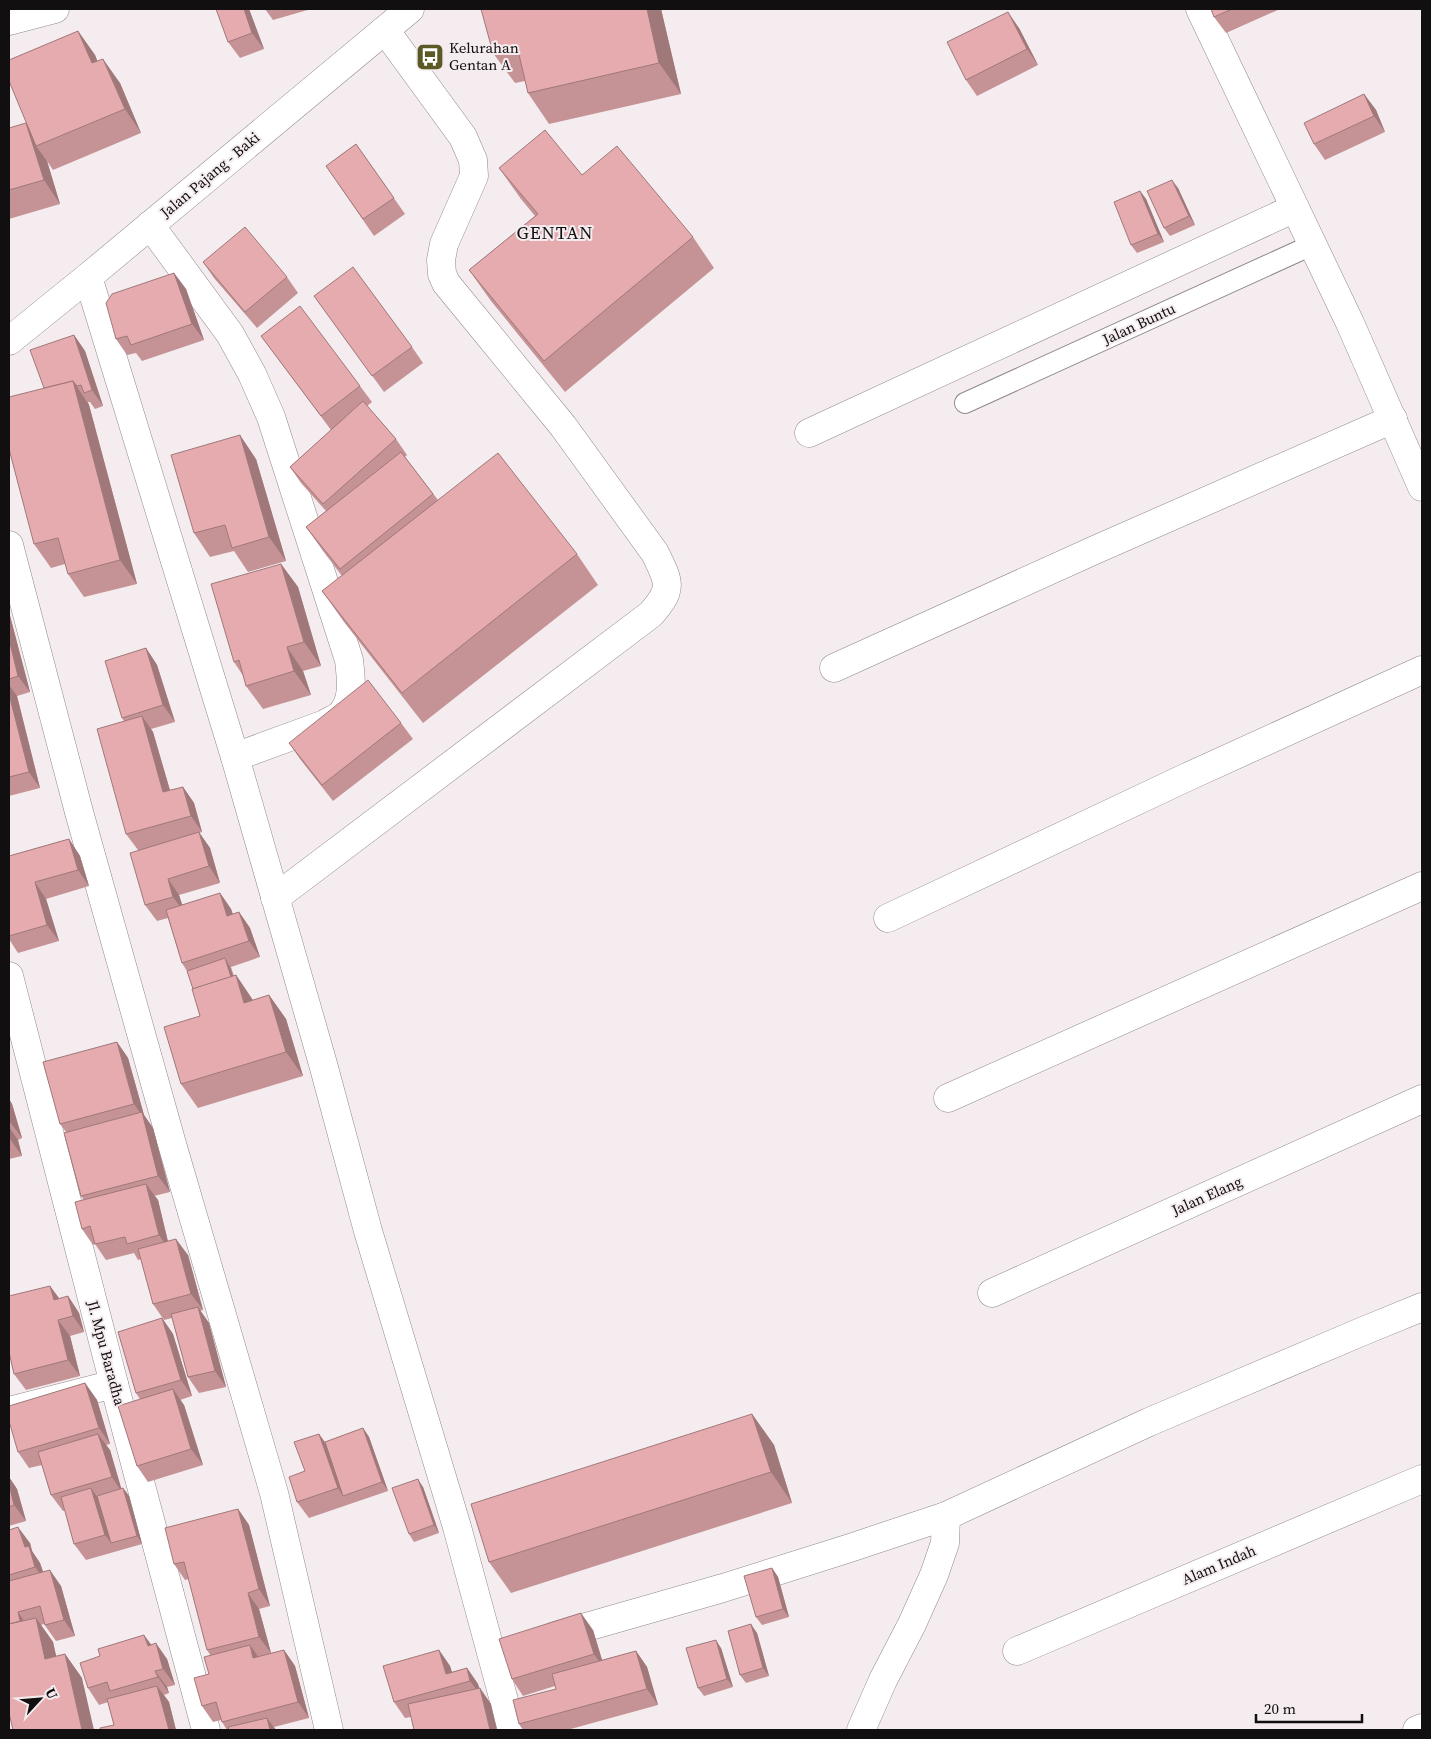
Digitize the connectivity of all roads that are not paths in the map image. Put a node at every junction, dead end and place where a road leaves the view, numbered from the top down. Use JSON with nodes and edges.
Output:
{"nodes":[{"id":1,"x":55,"y":9,"type":"edge"},
{"id":2,"x":410,"y":9,"type":"edge"},
{"id":3,"x":1200,"y":9,"type":"edge"},
{"id":4,"x":9,"y":20,"type":"edge"},
{"id":5,"x":385,"y":30,"type":"junction"},
{"id":6,"x":1295,"y":208,"type":"junction"},
{"id":7,"x":150,"y":225,"type":"junction"},
{"id":8,"x":1312,"y":245,"type":"junction"},
{"id":9,"x":88,"y":277,"type":"junction"},
{"id":10,"x":16,"y":335,"type":"edge"},
{"id":11,"x":965,"y":404,"type":"dead end"},
{"id":12,"x":1393,"y":419,"type":"junction"},
{"id":13,"x":808,"y":433,"type":"dead end"},
{"id":14,"x":1422,"y":487,"type":"edge"},
{"id":15,"x":9,"y":546,"type":"edge"},
{"id":16,"x":834,"y":668,"type":"dead end"},
{"id":17,"x":1422,"y":670,"type":"edge"},
{"id":18,"x":235,"y":757,"type":"junction"},
{"id":19,"x":1422,"y":886,"type":"edge"},
{"id":20,"x":275,"y":898,"type":"junction"},
{"id":21,"x":888,"y":918,"type":"dead end"},
{"id":22,"x":9,"y":976,"type":"edge"},
{"id":23,"x":948,"y":1098,"type":"dead end"},
{"id":24,"x":1422,"y":1099,"type":"edge"},
{"id":25,"x":992,"y":1294,"type":"dead end"},
{"id":26,"x":1422,"y":1307,"type":"edge"},
{"id":27,"x":114,"y":1384,"type":"junction"},
{"id":28,"x":9,"y":1411,"type":"edge"},
{"id":29,"x":1422,"y":1479,"type":"edge"},
{"id":30,"x":946,"y":1516,"type":"junction"},
{"id":31,"x":1016,"y":1650,"type":"dead end"},
{"id":32,"x":491,"y":1654,"type":"junction"},
{"id":33,"x":1422,"y":1728,"type":"edge"},
{"id":34,"x":206,"y":1730,"type":"edge"},
{"id":35,"x":329,"y":1730,"type":"edge"},
{"id":36,"x":512,"y":1730,"type":"edge"},
{"id":37,"x":861,"y":1730,"type":"edge"},
{"id":38,"x":1417,"y":1730,"type":"edge"}],
"edges":[{"from":1,"to":4,"type":"street"},
{"from":2,"to":5,"type":"street","name":"Jalan Pajang - Baki"},
{"from":3,"to":6,"type":"street"},
{"from":5,"to":7,"type":"street","name":"Jalan Pajang - Baki"},
{"from":5,"to":20,"type":"street"},
{"from":6,"to":8,"type":"street"},
{"from":6,"to":13,"type":"street"},
{"from":7,"to":9,"type":"street","name":"Jalan Pajang - Baki"},
{"from":7,"to":18,"type":"street"},
{"from":8,"to":11,"type":"lane","name":"Jalan Buntu"},
{"from":8,"to":12,"type":"street"},
{"from":9,"to":10,"type":"street","name":"Jalan Pajang - Baki"},
{"from":9,"to":18,"type":"street"},
{"from":12,"to":14,"type":"street"},
{"from":12,"to":16,"type":"street"},
{"from":15,"to":35,"type":"street"},
{"from":17,"to":21,"type":"street"},
{"from":18,"to":20,"type":"street"},
{"from":19,"to":23,"type":"street"},
{"from":20,"to":32,"type":"street"},
{"from":22,"to":27,"type":"street","name":"Jl. Mpu Baradha"},
{"from":24,"to":25,"type":"street","name":"Jalan Elang"},
{"from":26,"to":30,"type":"street"},
{"from":27,"to":28,"type":"street"},
{"from":27,"to":34,"type":"street","name":"Jl. Mpu Baradha"},
{"from":29,"to":31,"type":"street","name":"Alam Indah"},
{"from":30,"to":32,"type":"street"},
{"from":30,"to":37,"type":"street"},
{"from":32,"to":36,"type":"street"},
{"from":33,"to":38,"type":"street"}]}
